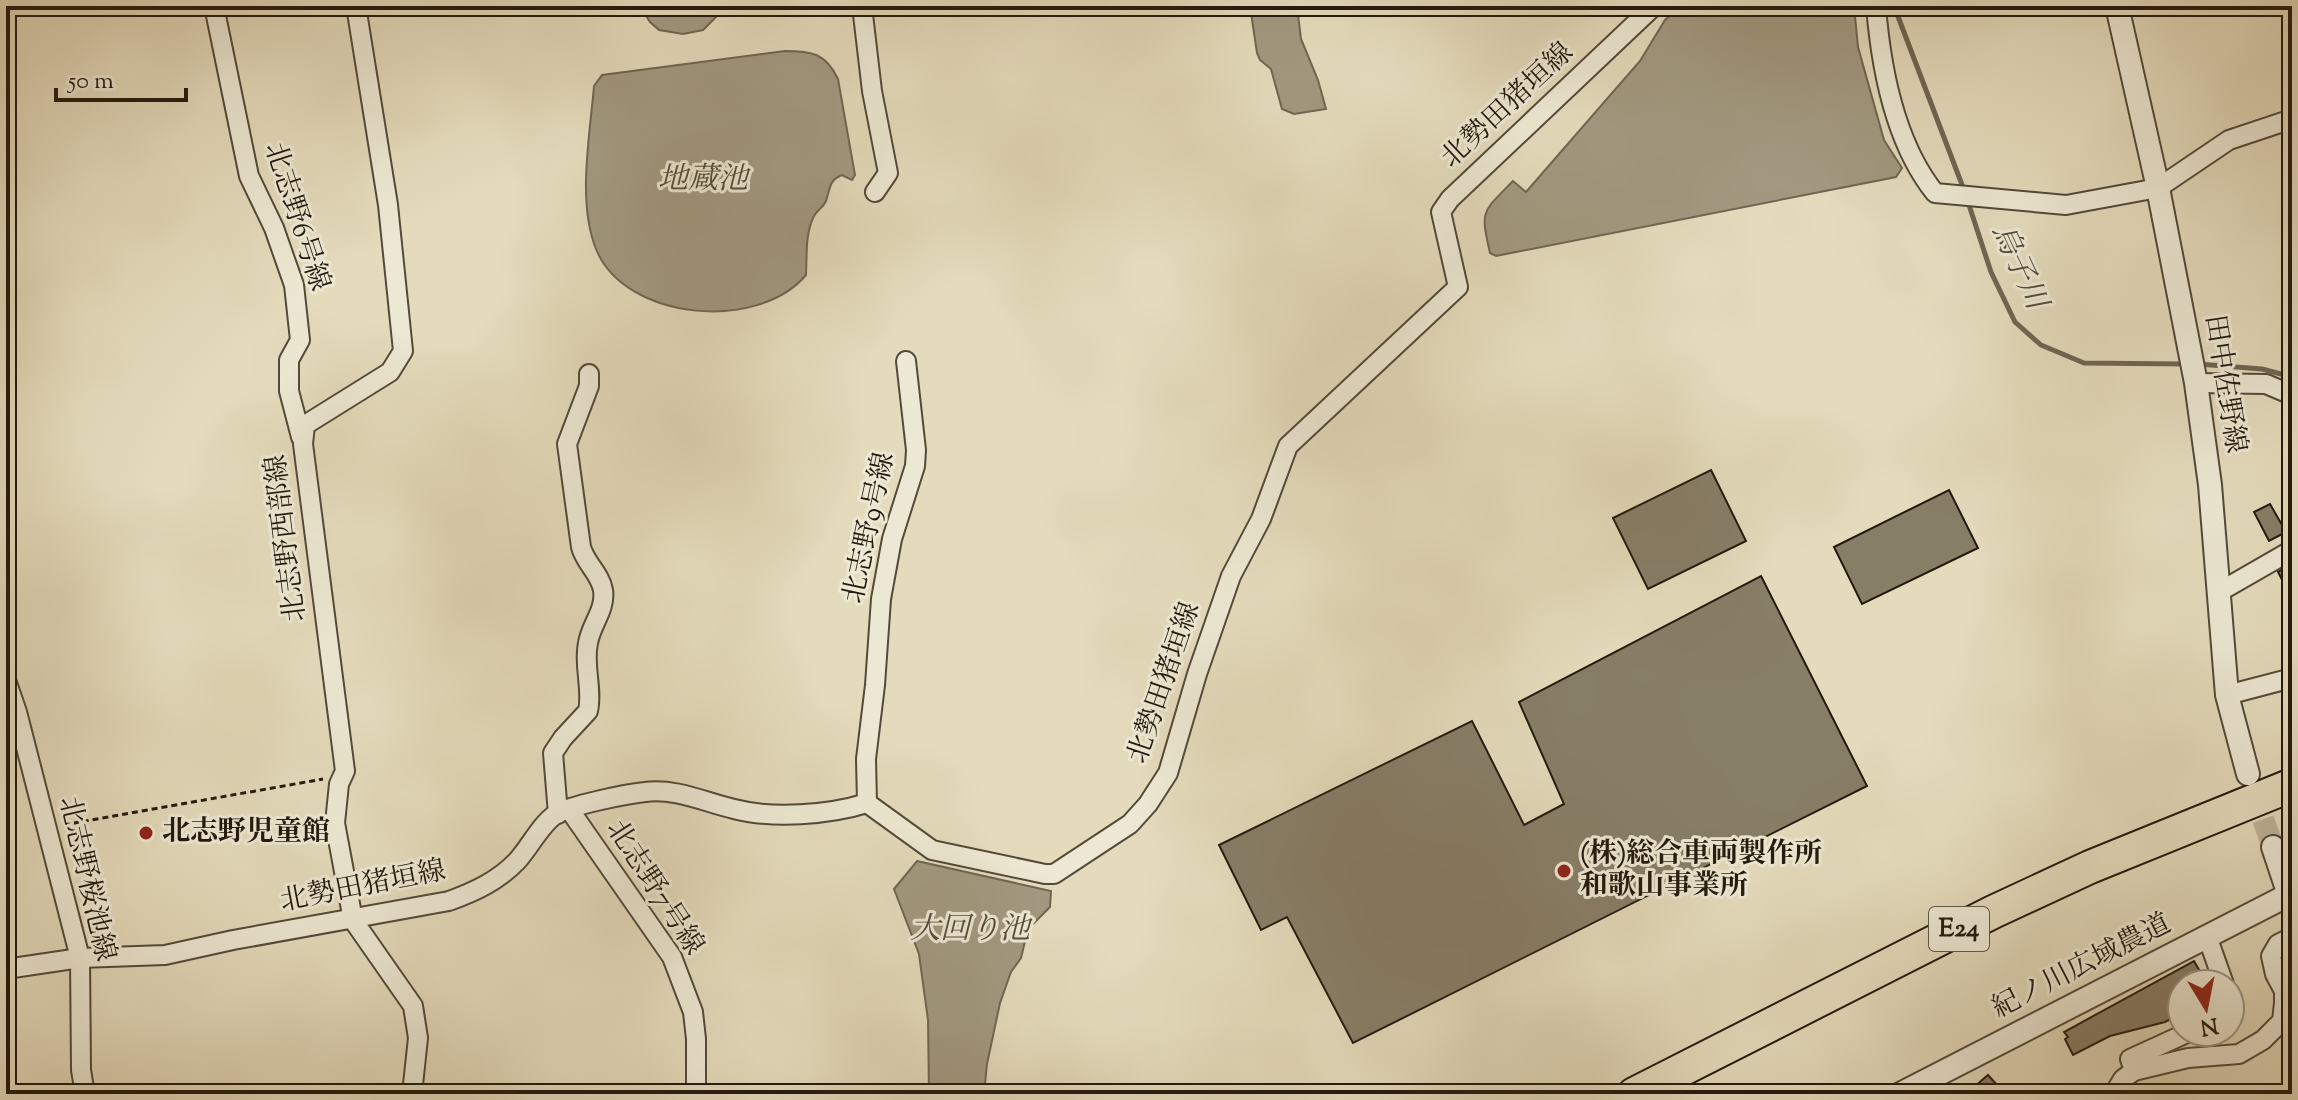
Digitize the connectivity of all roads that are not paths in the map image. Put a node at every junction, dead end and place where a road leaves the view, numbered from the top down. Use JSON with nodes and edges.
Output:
{"nodes":[{"id":1,"x":214,"y":6,"type":"edge"},
{"id":2,"x":356,"y":6,"type":"edge"},
{"id":3,"x":862,"y":6,"type":"edge"},
{"id":4,"x":1654,"y":6,"type":"edge"},
{"id":5,"x":1876,"y":6,"type":"edge"},
{"id":6,"x":2117,"y":6,"type":"edge"},
{"id":7,"x":2292,"y":119,"type":"edge"},
{"id":8,"x":2158,"y":188,"type":"junction"},
{"id":9,"x":875,"y":192,"type":"dead end"},
{"id":10,"x":906,"y":361,"type":"dead end"},
{"id":11,"x":2194,"y":372,"type":"junction"},
{"id":12,"x":589,"y":374,"type":"dead end"},
{"id":13,"x":2292,"y":395,"type":"edge"},
{"id":14,"x":303,"y":444,"type":"junction"},
{"id":15,"x":2292,"y":550,"type":"edge"},
{"id":16,"x":2219,"y":592,"type":"junction"},
{"id":17,"x":2292,"y":678,"type":"edge"},
{"id":18,"x":6,"y":680,"type":"edge"},
{"id":19,"x":2227,"y":695,"type":"junction"},
{"id":20,"x":2248,"y":774,"type":"tunnel mouth"},
{"id":21,"x":2292,"y":785,"type":"edge"},
{"id":22,"x":867,"y":803,"type":"junction"},
{"id":23,"x":564,"y":811,"type":"junction"},
{"id":24,"x":2273,"y":847,"type":"tunnel mouth"},
{"id":25,"x":2290,"y":894,"type":"edge"},
{"id":26,"x":353,"y":920,"type":"junction"},
{"id":27,"x":2207,"y":936,"type":"junction"},
{"id":28,"x":2292,"y":937,"type":"edge"},
{"id":29,"x":80,"y":958,"type":"junction"},
{"id":30,"x":2218,"y":968,"type":"edge"},
{"id":31,"x":6,"y":969,"type":"edge"},
{"id":32,"x":2166,"y":1043,"type":"edge"},
{"id":33,"x":2134,"y":1071,"type":"junction"},
{"id":34,"x":1903,"y":1093,"type":"edge"},
{"id":35,"x":85,"y":1094,"type":"edge"},
{"id":36,"x":412,"y":1094,"type":"edge"},
{"id":37,"x":696,"y":1094,"type":"edge"},
{"id":38,"x":1634,"y":1094,"type":"edge"},
{"id":39,"x":2114,"y":1094,"type":"edge"}],
"edges":[{"from":1,"to":14,"type":"street","name":"北志野6号線"},
{"from":2,"to":14,"type":"street","name":"北志野西部線"},
{"from":3,"to":9,"type":"street"},
{"from":4,"to":22,"type":"street","name":"北勢田猪垣線"},
{"from":5,"to":8,"type":"street"},
{"from":6,"to":8,"type":"street","name":"田中佐野線"},
{"from":7,"to":8,"type":"street"},
{"from":8,"to":11,"type":"street","name":"田中佐野線"},
{"from":10,"to":22,"type":"street","name":"北志野9号線"},
{"from":11,"to":13,"type":"street"},
{"from":11,"to":16,"type":"street","name":"田中佐野線"},
{"from":12,"to":23,"type":"street"},
{"from":14,"to":26,"type":"street","name":"北志野西部線"},
{"from":15,"to":16,"type":"street"},
{"from":16,"to":19,"type":"street","name":"田中佐野線"},
{"from":17,"to":19,"type":"street"},
{"from":18,"to":29,"type":"street","name":"北志野桜池線"},
{"from":19,"to":20,"type":"street","name":"田中佐野線"},
{"from":21,"to":38,"type":"highway","number":"E24"},
{"from":22,"to":23,"type":"street"},
{"from":23,"to":26,"type":"street","name":"北勢田猪垣線"},
{"from":23,"to":37,"type":"street","name":"北志野7号線"},
{"from":24,"to":25,"type":"street"},
{"from":25,"to":27,"type":"street","name":"紀ノ川広域農道"},
{"from":26,"to":29,"type":"street","name":"北勢田猪垣線"},
{"from":26,"to":36,"type":"street","name":"北志野西部線"},
{"from":27,"to":30,"type":"street"},
{"from":27,"to":34,"type":"street","name":"紀ノ川広域農道"},
{"from":28,"to":33,"type":"street"},
{"from":29,"to":31,"type":"street","name":"北勢田猪垣線"},
{"from":29,"to":35,"type":"street","name":"北志野桜池線"},
{"from":32,"to":33,"type":"street"},
{"from":33,"to":39,"type":"street"}]}
